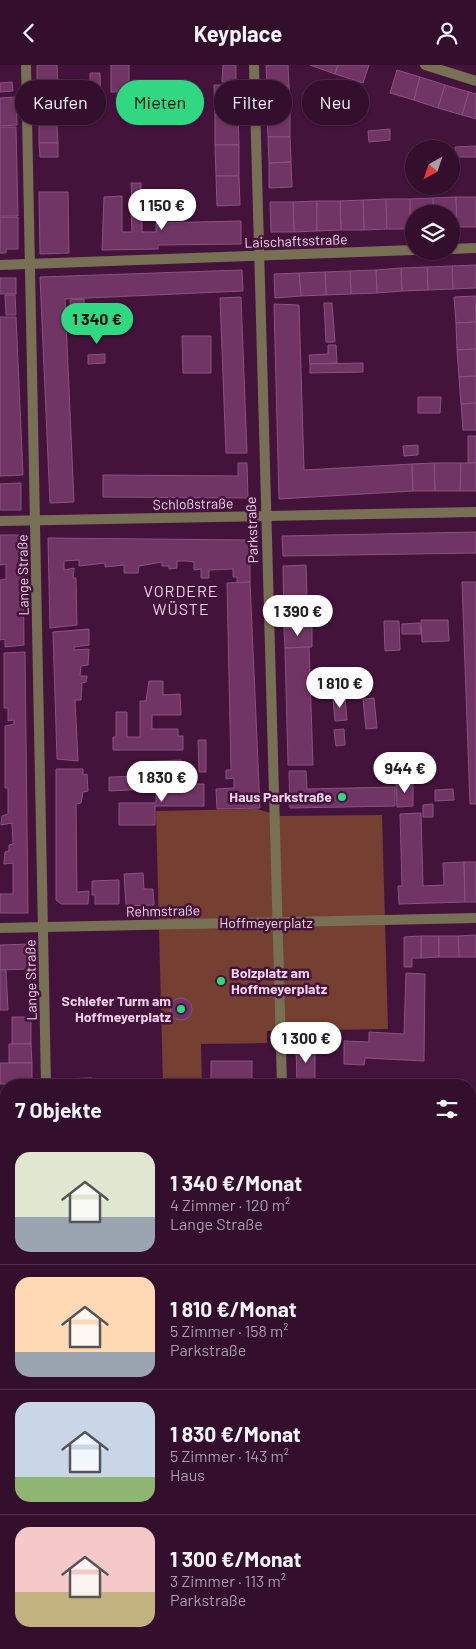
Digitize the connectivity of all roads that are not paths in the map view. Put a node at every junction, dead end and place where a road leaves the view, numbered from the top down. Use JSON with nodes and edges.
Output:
{"nodes":[{"id":1,"x":26,"y":65,"type":"edge"},
{"id":2,"x":254,"y":65,"type":"edge"},
{"id":3,"x":425,"y":65,"type":"edge"},
{"id":4,"x":476,"y":81,"type":"edge"},
{"id":5,"x":476,"y":248,"type":"edge"},
{"id":6,"x":460,"y":249,"type":"edge"},
{"id":7,"x":405,"y":250,"type":"edge"},
{"id":8,"x":258,"y":256,"type":"junction"},
{"id":9,"x":29,"y":264,"type":"junction"},
{"id":10,"x":0,"y":265,"type":"edge"},
{"id":11,"x":476,"y":512,"type":"edge"},
{"id":12,"x":265,"y":517,"type":"junction"},
{"id":13,"x":0,"y":521,"type":"edge"},
{"id":14,"x":36,"y":521,"type":"junction"},
{"id":15,"x":476,"y":918,"type":"edge"},
{"id":16,"x":276,"y":923,"type":"junction"},
{"id":17,"x":43,"y":927,"type":"junction"},
{"id":18,"x":0,"y":929,"type":"edge"},
{"id":19,"x":46,"y":1079,"type":"edge"},
{"id":20,"x":282,"y":1079,"type":"edge"}],
"edges":[{"from":1,"to":9,"type":"street","name":"Lange Straße"},
{"from":2,"to":8,"type":"street","name":"Parkstraße"},
{"from":3,"to":4,"type":"street"},
{"from":5,"to":6,"type":"street"},
{"from":7,"to":8,"type":"street","name":"Laischaftsstraße"},
{"from":8,"to":9,"type":"street","name":"Laischaftsstraße"},
{"from":8,"to":12,"type":"street","name":"Parkstraße"},
{"from":9,"to":10,"type":"street","name":"Laischaftsstraße"},
{"from":9,"to":14,"type":"street","name":"Lange Straße"},
{"from":11,"to":12,"type":"street","name":"Schloßstraße"},
{"from":12,"to":14,"type":"street","name":"Schloßstraße"},
{"from":12,"to":16,"type":"street","name":"Parkstraße"},
{"from":13,"to":14,"type":"street","name":"Schloßstraße"},
{"from":14,"to":17,"type":"street","name":"Lange Straße"},
{"from":15,"to":16,"type":"street","name":"Rehmstraße"},
{"from":16,"to":17,"type":"street","name":"Rehmstraße"},
{"from":16,"to":20,"type":"street","name":"Parkstraße"},
{"from":17,"to":18,"type":"street","name":"Rehmstraße"},
{"from":17,"to":19,"type":"street","name":"Lange Straße"}]}
